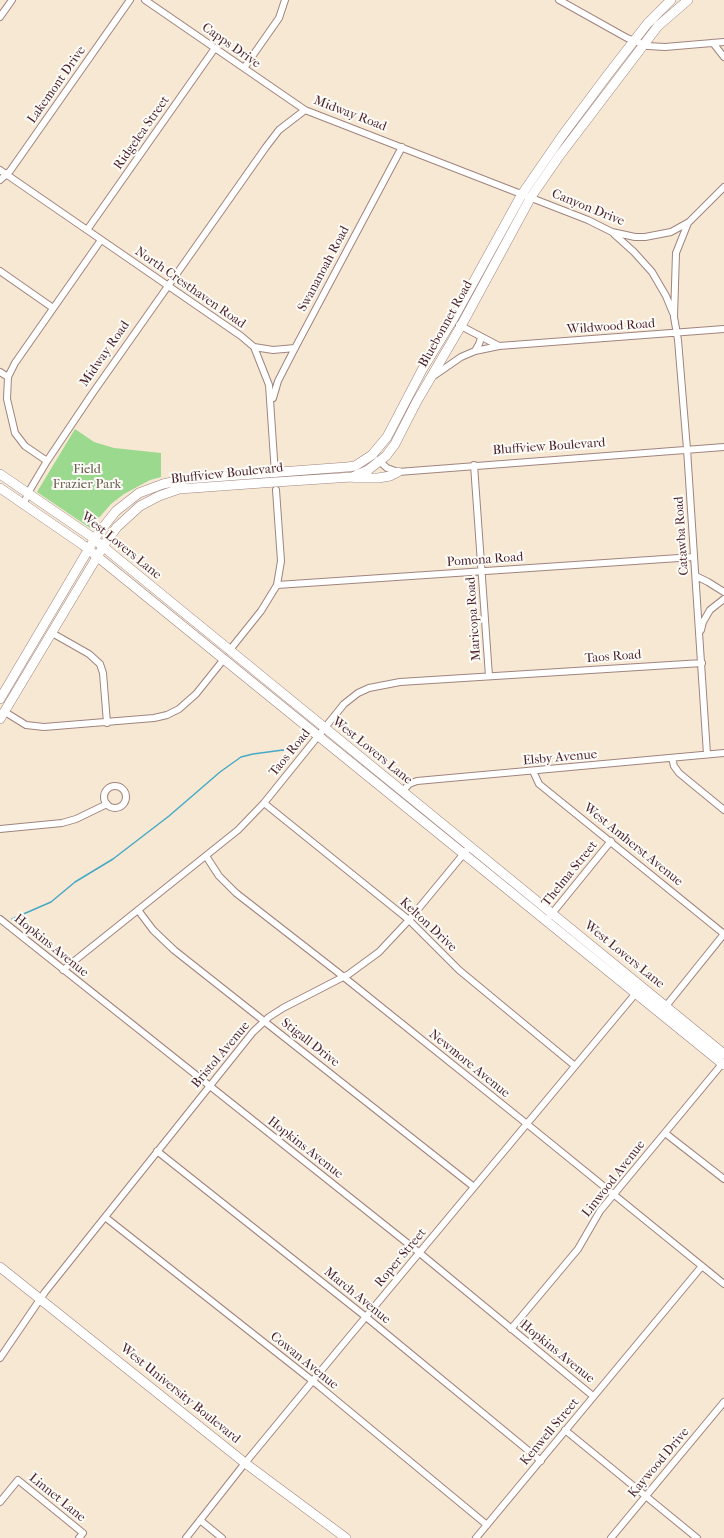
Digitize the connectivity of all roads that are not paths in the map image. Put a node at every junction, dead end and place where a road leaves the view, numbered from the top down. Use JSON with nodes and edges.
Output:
{"nodes":[{"id":1,"x":12,"y":0,"type":"edge"},
{"id":2,"x":130,"y":0,"type":"edge"},
{"id":3,"x":145,"y":0,"type":"edge"},
{"id":4,"x":285,"y":0,"type":"edge"},
{"id":5,"x":559,"y":0,"type":"edge"},
{"id":6,"x":671,"y":0,"type":"edge"},
{"id":7,"x":688,"y":0,"type":"edge"},
{"id":8,"x":0,"y":17,"type":"edge"},
{"id":9,"x":634,"y":41,"type":"junction"},
{"id":10,"x":724,"y":42,"type":"edge"},
{"id":11,"x":713,"y":43,"type":"junction"},
{"id":12,"x":644,"y":44,"type":"junction"},
{"id":13,"x":215,"y":48,"type":"junction"},
{"id":14,"x":724,"y":57,"type":"edge"},
{"id":15,"x":244,"y":68,"type":"junction"},
{"id":16,"x":305,"y":110,"type":"junction"},
{"id":17,"x":402,"y":147,"type":"junction"},
{"id":18,"x":0,"y":170,"type":"edge"},
{"id":19,"x":6,"y":174,"type":"junction"},
{"id":20,"x":0,"y":180,"type":"edge"},
{"id":21,"x":724,"y":186,"type":"edge"},
{"id":22,"x":526,"y":196,"type":"junction"},
{"id":23,"x":689,"y":222,"type":"junction"},
{"id":24,"x":87,"y":230,"type":"junction"},
{"id":25,"x":612,"y":232,"type":"junction"},
{"id":26,"x":101,"y":240,"type":"junction"},
{"id":27,"x":0,"y":271,"type":"edge"},
{"id":28,"x":168,"y":286,"type":"junction"},
{"id":29,"x":53,"y":308,"type":"junction"},
{"id":30,"x":674,"y":317,"type":"junction"},
{"id":31,"x":452,"y":321,"type":"junction"},
{"id":32,"x":461,"y":326,"type":"junction"},
{"id":33,"x":724,"y":329,"type":"edge"},
{"id":34,"x":677,"y":333,"type":"junction"},
{"id":35,"x":481,"y":338,"type":"junction"},
{"id":36,"x":499,"y":346,"type":"junction"},
{"id":37,"x":254,"y":347,"type":"junction"},
{"id":38,"x":295,"y":348,"type":"junction"},
{"id":39,"x":475,"y":351,"type":"junction"},
{"id":40,"x":0,"y":372,"type":"edge"},
{"id":41,"x":8,"y":378,"type":"junction"},
{"id":42,"x":429,"y":380,"type":"junction"},
{"id":43,"x":272,"y":404,"type":"junction"},
{"id":44,"x":724,"y":447,"type":"edge"},
{"id":45,"x":687,"y":449,"type":"junction"},
{"id":46,"x":372,"y":455,"type":"junction"},
{"id":47,"x":47,"y":461,"type":"junction"},
{"id":48,"x":380,"y":462,"type":"junction"},
{"id":49,"x":474,"y":465,"type":"junction"},
{"id":50,"x":398,"y":472,"type":"junction"},
{"id":51,"x":0,"y":474,"type":"edge"},
{"id":52,"x":352,"y":477,"type":"junction"},
{"id":53,"x":276,"y":482,"type":"junction"},
{"id":54,"x":0,"y":488,"type":"edge"},
{"id":55,"x":28,"y":493,"type":"junction"},
{"id":56,"x":24,"y":504,"type":"junction"},
{"id":57,"x":94,"y":540,"type":"junction"},
{"id":58,"x":102,"y":547,"type":"junction"},
{"id":59,"x":88,"y":549,"type":"junction"},
{"id":60,"x":97,"y":556,"type":"junction"},
{"id":61,"x":694,"y":557,"type":"junction"},
{"id":62,"x":481,"y":571,"type":"junction"},
{"id":63,"x":696,"y":576,"type":"junction"},
{"id":64,"x":277,"y":585,"type":"junction"},
{"id":65,"x":724,"y":592,"type":"edge"},
{"id":66,"x":724,"y":598,"type":"edge"},
{"id":67,"x":43,"y":627,"type":"junction"},
{"id":68,"x":52,"y":633,"type":"junction"},
{"id":69,"x":699,"y":637,"type":"junction"},
{"id":70,"x":227,"y":655,"type":"junction"},
{"id":71,"x":702,"y":663,"type":"junction"},
{"id":72,"x":489,"y":676,"type":"junction"},
{"id":73,"x":0,"y":699,"type":"edge"},
{"id":74,"x":2,"y":714,"type":"edge"},
{"id":75,"x":107,"y":723,"type":"junction"},
{"id":76,"x":321,"y":732,"type":"junction"},
{"id":77,"x":724,"y":753,"type":"edge"},
{"id":78,"x":707,"y":754,"type":"junction"},
{"id":79,"x":672,"y":758,"type":"junction"},
{"id":80,"x":533,"y":771,"type":"junction"},
{"id":81,"x":400,"y":795,"type":"junction"},
{"id":82,"x":264,"y":803,"type":"junction"},
{"id":83,"x":107,"y":804,"type":"dead end"},
{"id":84,"x":724,"y":810,"type":"edge"},
{"id":85,"x":0,"y":829,"type":"edge"},
{"id":86,"x":611,"y":841,"type":"junction"},
{"id":87,"x":466,"y":850,"type":"junction"},
{"id":88,"x":206,"y":856,"type":"junction"},
{"id":89,"x":138,"y":910,"type":"junction"},
{"id":90,"x":549,"y":917,"type":"junction"},
{"id":91,"x":0,"y":919,"type":"edge"},
{"id":92,"x":409,"y":920,"type":"junction"},
{"id":93,"x":724,"y":934,"type":"edge"},
{"id":94,"x":63,"y":970,"type":"junction"},
{"id":95,"x":344,"y":977,"type":"junction"},
{"id":96,"x":639,"y":990,"type":"junction"},
{"id":97,"x":663,"y":1009,"type":"junction"},
{"id":98,"x":264,"y":1021,"type":"junction"},
{"id":99,"x":724,"y":1054,"type":"edge"},
{"id":100,"x":723,"y":1063,"type":"edge"},
{"id":101,"x":575,"y":1066,"type":"junction"},
{"id":102,"x":209,"y":1086,"type":"junction"},
{"id":103,"x":527,"y":1124,"type":"junction"},
{"id":104,"x":665,"y":1133,"type":"junction"},
{"id":105,"x":157,"y":1151,"type":"junction"},
{"id":106,"x":724,"y":1180,"type":"edge"},
{"id":107,"x":474,"y":1187,"type":"junction"},
{"id":108,"x":613,"y":1194,"type":"junction"},
{"id":109,"x":105,"y":1217,"type":"junction"},
{"id":110,"x":420,"y":1253,"type":"junction"},
{"id":111,"x":702,"y":1266,"type":"junction"},
{"id":112,"x":0,"y":1267,"type":"edge"},
{"id":113,"x":724,"y":1284,"type":"edge"},
{"id":114,"x":40,"y":1299,"type":"junction"},
{"id":115,"x":366,"y":1317,"type":"junction"},
{"id":116,"x":511,"y":1329,"type":"junction"},
{"id":117,"x":0,"y":1358,"type":"edge"},
{"id":118,"x":313,"y":1382,"type":"junction"},
{"id":119,"x":593,"y":1396,"type":"junction"},
{"id":120,"x":724,"y":1402,"type":"edge"},
{"id":121,"x":565,"y":1430,"type":"junction"},
{"id":122,"x":541,"y":1461,"type":"junction"},
{"id":123,"x":245,"y":1463,"type":"junction"},
{"id":124,"x":646,"y":1496,"type":"junction"},
{"id":125,"x":0,"y":1502,"type":"edge"},
{"id":126,"x":200,"y":1520,"type":"junction"},
{"id":127,"x":487,"y":1525,"type":"junction"},
{"id":128,"x":81,"y":1535,"type":"edge"},
{"id":129,"x":186,"y":1538,"type":"edge"},
{"id":130,"x":222,"y":1538,"type":"edge"},
{"id":131,"x":346,"y":1538,"type":"edge"},
{"id":132,"x":476,"y":1538,"type":"edge"},
{"id":133,"x":611,"y":1538,"type":"edge"},
{"id":134,"x":697,"y":1538,"type":"edge"}],
"edges":[{"from":1,"to":8,"type":"street"},
{"from":2,"to":19,"type":"street","name":"Lakemont Drive"},
{"from":3,"to":13,"type":"street","name":"Capps Drive"},
{"from":4,"to":15,"type":"street"},
{"from":5,"to":9,"type":"street"},
{"from":6,"to":9,"type":"main road"},
{"from":7,"to":12,"type":"main road"},
{"from":9,"to":12,"type":"street"},
{"from":9,"to":22,"type":"main road"},
{"from":10,"to":11,"type":"street"},
{"from":11,"to":12,"type":"street"},
{"from":11,"to":14,"type":"street"},
{"from":12,"to":22,"type":"main road"},
{"from":13,"to":15,"type":"street","name":"Capps Drive"},
{"from":13,"to":24,"type":"street","name":"Ridgelea Street"},
{"from":15,"to":16,"type":"street","name":"Capps Drive"},
{"from":16,"to":17,"type":"street","name":"Midway Road"},
{"from":16,"to":28,"type":"street","name":"Midway Road"},
{"from":17,"to":22,"type":"street","name":"Midway Road"},
{"from":17,"to":38,"type":"street","name":"Swananoah Road"},
{"from":18,"to":19,"type":"street","name":"North Cresthaven Road"},
{"from":19,"to":20,"type":"street","name":"Lakemont Drive"},
{"from":19,"to":24,"type":"street","name":"North Cresthaven Road"},
{"from":21,"to":23,"type":"street","name":"Canyon Drive"},
{"from":22,"to":25,"type":"street","name":"Canyon Drive"},
{"from":22,"to":31,"type":"main road","name":"Bluebonnet Road"},
{"from":22,"to":32,"type":"main road","name":"Bluebonnet Road"},
{"from":23,"to":25,"type":"street","name":"Canyon Drive"},
{"from":23,"to":30,"type":"street","name":"Catawba Road"},
{"from":24,"to":26,"type":"street","name":"North Cresthaven Road"},
{"from":25,"to":30,"type":"street","name":"Catawba Road"},
{"from":26,"to":28,"type":"street","name":"North Cresthaven Road"},
{"from":26,"to":29,"type":"street"},
{"from":27,"to":29,"type":"street"},
{"from":28,"to":37,"type":"street","name":"North Cresthaven Road"},
{"from":28,"to":47,"type":"street","name":"Midway Road"},
{"from":29,"to":41,"type":"street"},
{"from":30,"to":34,"type":"street","name":"Catawba Road"},
{"from":31,"to":32,"type":"street","name":"Wildwood Road"},
{"from":31,"to":46,"type":"main road","name":"Bluebonnet Road"},
{"from":32,"to":35,"type":"street","name":"Wildwood Road"},
{"from":32,"to":42,"type":"main road","name":"Bluebonnet Road"},
{"from":33,"to":34,"type":"street","name":"Wildwood Road"},
{"from":34,"to":36,"type":"street","name":"Wildwood Road"},
{"from":34,"to":45,"type":"street","name":"Catawba Road"},
{"from":35,"to":36,"type":"street","name":"Wildwood Road"},
{"from":35,"to":39,"type":"street"},
{"from":36,"to":39,"type":"street","name":"Wildwood Road"},
{"from":37,"to":38,"type":"street"},
{"from":37,"to":43,"type":"street","name":"North Cresthaven Road"},
{"from":38,"to":43,"type":"street","name":"Swananoah Road"},
{"from":39,"to":42,"type":"street","name":"Wildwood Road"},
{"from":40,"to":41,"type":"street"},
{"from":41,"to":47,"type":"street"},
{"from":42,"to":48,"type":"main road","name":"Bluebonnet Road"},
{"from":43,"to":53,"type":"street","name":"North Cresthaven Road"},
{"from":44,"to":45,"type":"street","name":"Bluffview Boulevard"},
{"from":45,"to":49,"type":"street","name":"Bluffview Boulevard"},
{"from":45,"to":61,"type":"street","name":"Catawba Road"},
{"from":46,"to":48,"type":"street"},
{"from":46,"to":53,"type":"main road","name":"Bluffview Boulevard"},
{"from":47,"to":55,"type":"street","name":"Midway Road"},
{"from":48,"to":50,"type":"street"},
{"from":48,"to":52,"type":"main road","name":"Bluffview Boulevard"},
{"from":49,"to":50,"type":"street","name":"Bluffview Boulevard"},
{"from":49,"to":62,"type":"street","name":"Maricopa Road"},
{"from":50,"to":52,"type":"main road"},
{"from":51,"to":55,"type":"main road","name":"West Lovers Lane"},
{"from":52,"to":53,"type":"main road","name":"Bluffview Boulevard"},
{"from":53,"to":57,"type":"main road","name":"Bluffview Boulevard"},
{"from":53,"to":58,"type":"main road","name":"Bluffview Boulevard"},
{"from":53,"to":64,"type":"street","name":"North Cresthaven Road"},
{"from":54,"to":56,"type":"main road","name":"West Lovers Lane"},
{"from":55,"to":56,"type":"street","name":"Midway Road"},
{"from":55,"to":57,"type":"main road","name":"West Lovers Lane"},
{"from":56,"to":59,"type":"main road","name":"West Lovers Lane"},
{"from":57,"to":58,"type":"main road","name":"West Lovers Lane"},
{"from":57,"to":59,"type":"main road","name":"Bluffview Boulevard"},
{"from":58,"to":60,"type":"main road","name":"Bluffview Boulevard"},
{"from":58,"to":70,"type":"main road","name":"West Lovers Lane"},
{"from":59,"to":60,"type":"main road","name":"West Lovers Lane"},
{"from":59,"to":67,"type":"main road","name":"Bluffview Boulevard"},
{"from":60,"to":68,"type":"main road","name":"Bluffview Boulevard"},
{"from":60,"to":70,"type":"main road","name":"West Lovers Lane"},
{"from":61,"to":62,"type":"street","name":"Pomona Road"},
{"from":61,"to":63,"type":"street","name":"Catawba Road"},
{"from":62,"to":64,"type":"street","name":"Pomona Road"},
{"from":62,"to":72,"type":"street","name":"Maricopa Road"},
{"from":63,"to":65,"type":"street"},
{"from":63,"to":69,"type":"street","name":"Catawba Road"},
{"from":64,"to":70,"type":"street","name":"North Cresthaven Road"},
{"from":66,"to":69,"type":"street"},
{"from":67,"to":68,"type":"main road"},
{"from":67,"to":73,"type":"main road","name":"Bluffview Boulevard"},
{"from":68,"to":74,"type":"main road","name":"Bluffview Boulevard"},
{"from":68,"to":75,"type":"street"},
{"from":69,"to":71,"type":"street","name":"Catawba Road"},
{"from":70,"to":75,"type":"street","name":"North Cresthaven Road"},
{"from":70,"to":76,"type":"main road","name":"West Lovers Lane"},
{"from":71,"to":72,"type":"street","name":"Taos Road"},
{"from":71,"to":78,"type":"street","name":"Catawba Road"},
{"from":72,"to":76,"type":"street","name":"Taos Road"},
{"from":74,"to":75,"type":"street","name":"North Cresthaven Road"},
{"from":76,"to":81,"type":"main road","name":"West Lovers Lane"},
{"from":76,"to":82,"type":"street","name":"Taos Road"},
{"from":77,"to":78,"type":"street","name":"Elsby Avenue"},
{"from":78,"to":79,"type":"street","name":"Elsby Avenue"},
{"from":79,"to":80,"type":"street","name":"Elsby Avenue"},
{"from":79,"to":84,"type":"street"},
{"from":80,"to":81,"type":"street","name":"Elsby Avenue"},
{"from":80,"to":86,"type":"street","name":"West Amherst Avenue"},
{"from":81,"to":87,"type":"main road","name":"West Lovers Lane"},
{"from":82,"to":88,"type":"street","name":"Taos Road"},
{"from":82,"to":92,"type":"street","name":"Kelton Drive"},
{"from":83,"to":85,"type":"street"},
{"from":86,"to":90,"type":"street","name":"Thelma Street"},
{"from":86,"to":93,"type":"street","name":"West Amherst Avenue"},
{"from":87,"to":90,"type":"main road","name":"West Lovers Lane"},
{"from":87,"to":92,"type":"street","name":"Bristol Avenue"},
{"from":88,"to":89,"type":"street","name":"Taos Road"},
{"from":88,"to":95,"type":"street","name":"Newmore Avenue"},
{"from":89,"to":94,"type":"street","name":"Taos Road"},
{"from":89,"to":98,"type":"street","name":"Stigall Drive"},
{"from":90,"to":96,"type":"main road","name":"West Lovers Lane"},
{"from":91,"to":94,"type":"street","name":"Hopkins Avenue"},
{"from":92,"to":95,"type":"street","name":"Bristol Avenue"},
{"from":92,"to":101,"type":"street","name":"Kelton Drive"},
{"from":93,"to":97,"type":"street"},
{"from":94,"to":102,"type":"street","name":"Hopkins Avenue"},
{"from":95,"to":98,"type":"street","name":"Bristol Avenue"},
{"from":95,"to":103,"type":"street","name":"Newmore Avenue"},
{"from":96,"to":97,"type":"main road","name":"West Lovers Lane"},
{"from":96,"to":101,"type":"street","name":"Roper Street"},
{"from":97,"to":99,"type":"main road","name":"West Lovers Lane"},
{"from":97,"to":100,"type":"main road","name":"West Lovers Lane"},
{"from":98,"to":102,"type":"street","name":"Bristol Avenue"},
{"from":98,"to":107,"type":"street","name":"Stigall Drive"},
{"from":100,"to":104,"type":"street","name":"Linwood Avenue"},
{"from":101,"to":103,"type":"street","name":"Roper Street"},
{"from":102,"to":105,"type":"street","name":"Bristol Avenue"},
{"from":102,"to":110,"type":"street","name":"Hopkins Avenue"},
{"from":103,"to":107,"type":"street","name":"Roper Street"},
{"from":103,"to":108,"type":"street","name":"Newmore Avenue"},
{"from":104,"to":106,"type":"street"},
{"from":104,"to":108,"type":"street","name":"Linwood Avenue"},
{"from":105,"to":109,"type":"street","name":"Bristol Avenue"},
{"from":105,"to":115,"type":"street","name":"March Avenue"},
{"from":107,"to":110,"type":"street","name":"Roper Street"},
{"from":108,"to":111,"type":"street","name":"Newmore Avenue"},
{"from":108,"to":116,"type":"street","name":"Linwood Avenue"},
{"from":109,"to":114,"type":"street","name":"Bristol Avenue"},
{"from":109,"to":118,"type":"street","name":"Cowan Avenue"},
{"from":110,"to":115,"type":"street","name":"Roper Street"},
{"from":110,"to":116,"type":"street","name":"Hopkins Avenue"},
{"from":111,"to":113,"type":"street","name":"Newmore Avenue"},
{"from":111,"to":119,"type":"street","name":"Kenwell Street"},
{"from":112,"to":114,"type":"main road","name":"West University Boulevard"},
{"from":114,"to":117,"type":"street","name":"Bristol Avenue"},
{"from":114,"to":123,"type":"main road","name":"West University Boulevard"},
{"from":115,"to":118,"type":"street","name":"Roper Street"},
{"from":115,"to":122,"type":"street","name":"March Avenue"},
{"from":116,"to":119,"type":"street","name":"Hopkins Avenue"},
{"from":118,"to":123,"type":"street","name":"Roper Street"},
{"from":118,"to":127,"type":"street","name":"Cowan Avenue"},
{"from":119,"to":121,"type":"street","name":"Kenwell Street"},
{"from":120,"to":124,"type":"street","name":"Kaywood Drive"},
{"from":121,"to":122,"type":"street","name":"Kenwell Street"},
{"from":121,"to":124,"type":"street"},
{"from":122,"to":127,"type":"street","name":"Kenwell Street"},
{"from":123,"to":126,"type":"street","name":"Roper Street"},
{"from":123,"to":131,"type":"main road","name":"West University Boulevard"},
{"from":124,"to":133,"type":"street","name":"Kaywood Drive"},
{"from":124,"to":134,"type":"street"},
{"from":125,"to":128,"type":"street","name":"Linnet Lane"},
{"from":126,"to":129,"type":"street","name":"Roper Street"},
{"from":126,"to":130,"type":"street"},
{"from":127,"to":132,"type":"street","name":"Kenwell Street"}]}
